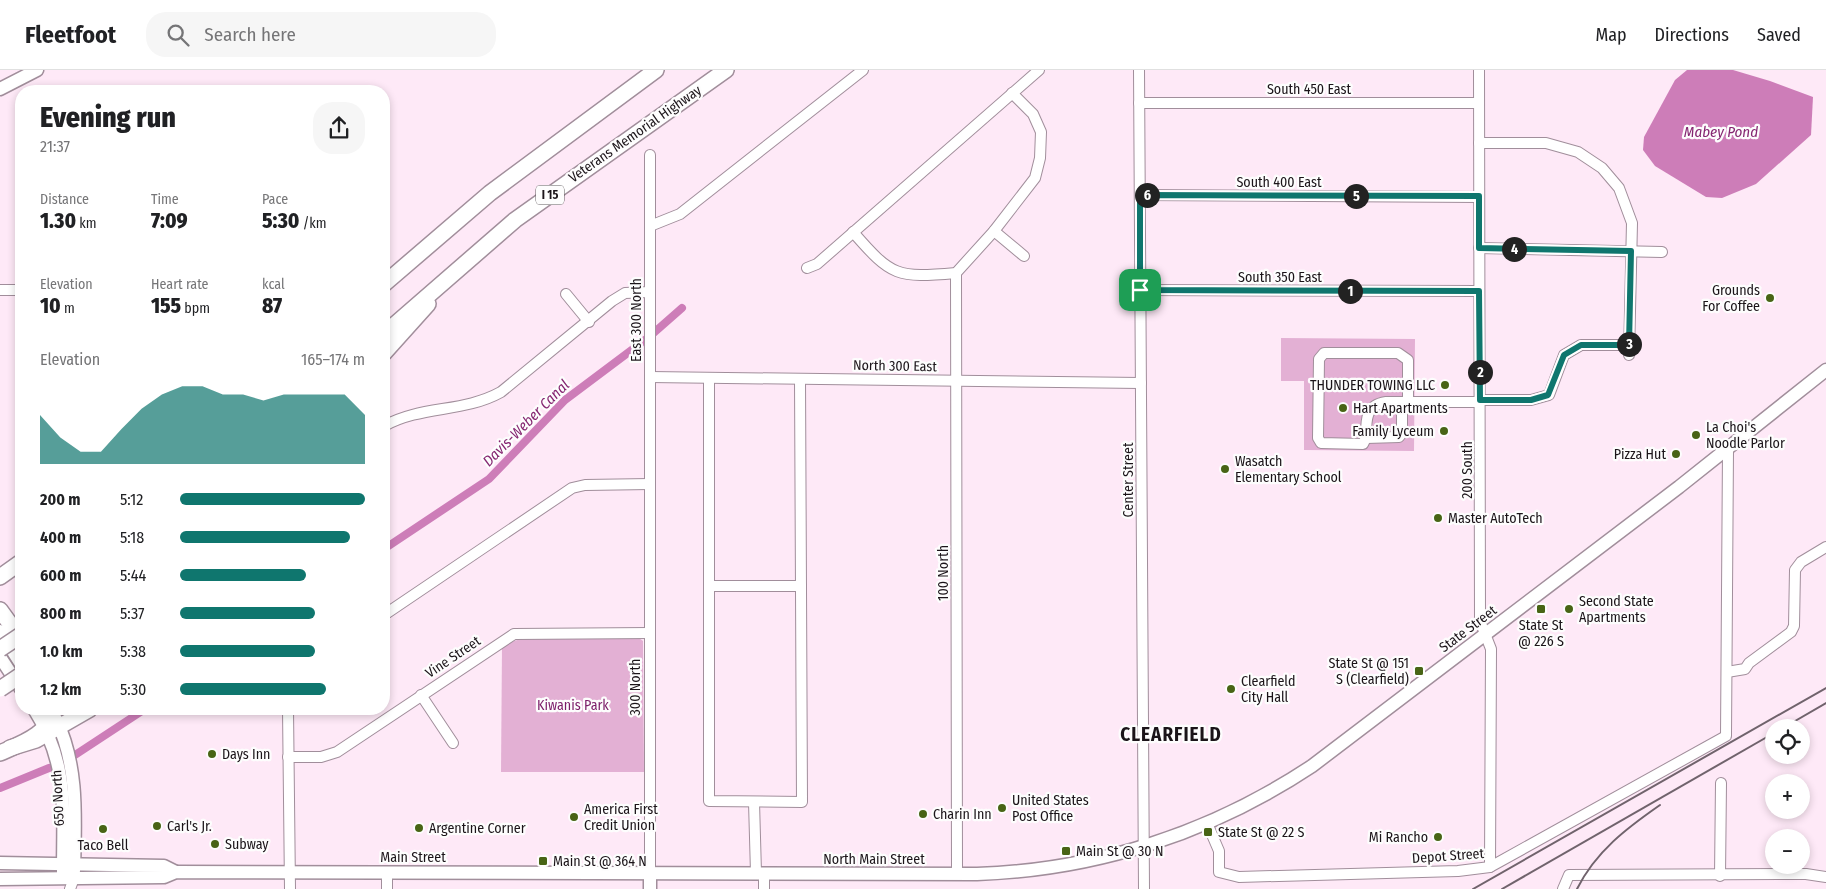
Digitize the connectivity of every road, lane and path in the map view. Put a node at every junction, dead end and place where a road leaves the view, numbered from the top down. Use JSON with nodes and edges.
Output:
{"nodes":[{"id":1,"x":37,"y":70,"type":"edge"},
{"id":2,"x":656,"y":70,"type":"edge"},
{"id":3,"x":726,"y":70,"type":"edge"},
{"id":4,"x":863,"y":70,"type":"edge"},
{"id":5,"x":1039,"y":70,"type":"edge"},
{"id":6,"x":1139,"y":70,"type":"edge"},
{"id":7,"x":1479,"y":70,"type":"edge"},
{"id":8,"x":0,"y":89,"type":"edge"},
{"id":9,"x":1012,"y":93,"type":"junction"},
{"id":10,"x":1139,"y":103,"type":"junction"},
{"id":11,"x":1479,"y":103,"type":"junction"},
{"id":12,"x":1479,"y":143,"type":"junction"},
{"id":13,"x":650,"y":155,"type":"dead end"},
{"id":14,"x":1140,"y":195,"type":"junction"},
{"id":15,"x":1479,"y":196,"type":"junction"},
{"id":16,"x":650,"y":226,"type":"junction"},
{"id":17,"x":994,"y":231,"type":"junction"},
{"id":18,"x":853,"y":232,"type":"junction"},
{"id":19,"x":1479,"y":248,"type":"junction"},
{"id":20,"x":1631,"y":251,"type":"junction"},
{"id":21,"x":1662,"y":252,"type":"dead end"},
{"id":22,"x":473,"y":255,"type":"junction"},
{"id":23,"x":1024,"y":256,"type":"dead end"},
{"id":24,"x":807,"y":268,"type":"dead end"},
{"id":25,"x":956,"y":273,"type":"junction"},
{"id":26,"x":390,"y":279,"type":"edge"},
{"id":27,"x":0,"y":290,"type":"edge"},
{"id":28,"x":15,"y":290,"type":"edge"},
{"id":29,"x":1140,"y":290,"type":"junction"},
{"id":30,"x":1479,"y":291,"type":"junction"},
{"id":31,"x":650,"y":292,"type":"junction"},
{"id":32,"x":566,"y":294,"type":"dead end"},
{"id":33,"x":589,"y":322,"type":"junction"},
{"id":34,"x":390,"y":329,"type":"edge"},
{"id":35,"x":390,"y":346,"type":"edge"},
{"id":36,"x":1826,"y":370,"type":"edge"},
{"id":37,"x":650,"y":377,"type":"junction"},
{"id":38,"x":709,"y":378,"type":"junction"},
{"id":39,"x":800,"y":379,"type":"junction"},
{"id":40,"x":956,"y":381,"type":"junction"},
{"id":41,"x":1141,"y":383,"type":"junction"},
{"id":42,"x":1480,"y":401,"type":"junction"},
{"id":43,"x":1405,"y":402,"type":"junction"},
{"id":44,"x":390,"y":424,"type":"edge"},
{"id":45,"x":1366,"y":438,"type":"junction"},
{"id":46,"x":1728,"y":450,"type":"junction"},
{"id":47,"x":650,"y":484,"type":"junction"},
{"id":48,"x":1826,"y":547,"type":"edge"},
{"id":49,"x":709,"y":586,"type":"junction"},
{"id":50,"x":801,"y":586,"type":"junction"},
{"id":51,"x":0,"y":610,"type":"edge"},
{"id":52,"x":390,"y":611,"type":"edge"},
{"id":53,"x":0,"y":631,"type":"edge"},
{"id":54,"x":15,"y":631,"type":"edge"},
{"id":55,"x":650,"y":633,"type":"junction"},
{"id":56,"x":1486,"y":634,"type":"junction"},
{"id":57,"x":15,"y":639,"type":"edge"},
{"id":58,"x":0,"y":649,"type":"edge"},
{"id":59,"x":15,"y":655,"type":"edge"},
{"id":60,"x":0,"y":657,"type":"edge"},
{"id":61,"x":1726,"y":668,"type":"junction"},
{"id":62,"x":15,"y":679,"type":"edge"},
{"id":63,"x":15,"y":680,"type":"edge"},
{"id":64,"x":0,"y":689,"type":"edge"},
{"id":65,"x":421,"y":695,"type":"junction"},
{"id":66,"x":38,"y":715,"type":"edge"},
{"id":67,"x":50,"y":715,"type":"edge"},
{"id":68,"x":80,"y":715,"type":"edge"},
{"id":69,"x":288,"y":715,"type":"edge"},
{"id":70,"x":51,"y":733,"type":"junction"},
{"id":71,"x":453,"y":743,"type":"dead end"},
{"id":72,"x":5,"y":751,"type":"edge"},
{"id":73,"x":288,"y":757,"type":"junction"},
{"id":74,"x":1721,"y":783,"type":"dead end"},
{"id":75,"x":754,"y":802,"type":"junction"},
{"id":76,"x":1207,"y":823,"type":"junction"},
{"id":77,"x":1144,"y":847,"type":"junction"},
{"id":78,"x":1097,"y":859,"type":"joint"},
{"id":79,"x":0,"y":863,"type":"edge"},
{"id":80,"x":69,"y":864,"type":"junction"},
{"id":81,"x":1490,"y":867,"type":"junction"},
{"id":82,"x":176,"y":872,"type":"junction"},
{"id":83,"x":289,"y":872,"type":"junction"},
{"id":84,"x":387,"y":872,"type":"junction"},
{"id":85,"x":650,"y":873,"type":"junction"},
{"id":86,"x":760,"y":873,"type":"junction"},
{"id":87,"x":957,"y":874,"type":"junction"},
{"id":88,"x":1720,"y":876,"type":"junction"},
{"id":89,"x":1826,"y":877,"type":"edge"},
{"id":90,"x":0,"y":879,"type":"edge"},
{"id":91,"x":69,"y":883,"type":"edge"},
{"id":92,"x":290,"y":889,"type":"edge"},
{"id":93,"x":387,"y":889,"type":"edge"},
{"id":94,"x":650,"y":889,"type":"edge"},
{"id":95,"x":764,"y":889,"type":"edge"},
{"id":96,"x":1144,"y":889,"type":"edge"},
{"id":97,"x":1563,"y":889,"type":"edge"}],
"edges":[{"from":1,"to":8,"type":"main road"},
{"from":2,"to":26,"type":"highway"},
{"from":3,"to":22,"type":"highway","name":"Veterans Memorial Highway","number":"I 15"},
{"from":4,"to":16,"type":"street"},
{"from":5,"to":9,"type":"street"},
{"from":6,"to":10,"type":"street","name":"Center Street"},
{"from":7,"to":11,"type":"street","name":"200 South"},
{"from":9,"to":17,"type":"street"},
{"from":9,"to":18,"type":"street"},
{"from":10,"to":11,"type":"street","name":"South 450 East"},
{"from":10,"to":14,"type":"street","name":"Center Street"},
{"from":11,"to":12,"type":"street","name":"200 South"},
{"from":12,"to":15,"type":"street","name":"200 South"},
{"from":12,"to":20,"type":"street"},
{"from":13,"to":16,"type":"street","name":"East 300 North"},
{"from":14,"to":15,"type":"street","name":"South 400 East"},
{"from":14,"to":29,"type":"street","name":"Center Street"},
{"from":15,"to":19,"type":"street","name":"200 South"},
{"from":16,"to":31,"type":"street","name":"East 300 North"},
{"from":17,"to":23,"type":"street"},
{"from":17,"to":25,"type":"street"},
{"from":18,"to":24,"type":"street"},
{"from":18,"to":25,"type":"street"},
{"from":19,"to":20,"type":"street"},
{"from":19,"to":30,"type":"street","name":"200 South"},
{"from":20,"to":21,"type":"street"},
{"from":20,"to":42,"type":"street"},
{"from":22,"to":34,"type":"highway","name":"Veterans Memorial Highway","number":"I 15"},
{"from":22,"to":35,"type":"highway"},
{"from":25,"to":40,"type":"street","name":"100 North"},
{"from":27,"to":28,"type":"street"},
{"from":29,"to":30,"type":"street","name":"South 350 East"},
{"from":29,"to":41,"type":"street","name":"Center Street"},
{"from":30,"to":42,"type":"street","name":"200 South"},
{"from":31,"to":33,"type":"street"},
{"from":31,"to":37,"type":"street","name":"East 300 North"},
{"from":32,"to":33,"type":"street"},
{"from":33,"to":44,"type":"street"},
{"from":36,"to":46,"type":"main road","name":"State Street"},
{"from":37,"to":38,"type":"street","name":"North 300 East"},
{"from":37,"to":47,"type":"street","name":"East 300 North"},
{"from":38,"to":39,"type":"street","name":"North 300 East"},
{"from":38,"to":49,"type":"street"},
{"from":39,"to":40,"type":"street","name":"North 300 East"},
{"from":39,"to":50,"type":"street"},
{"from":40,"to":41,"type":"street","name":"North 300 East"},
{"from":40,"to":87,"type":"street","name":"100 North"},
{"from":41,"to":77,"type":"street","name":"Center Street"},
{"from":42,"to":43,"type":"street"},
{"from":42,"to":56,"type":"street","name":"200 South"},
{"from":43,"to":45,"type":"street"},
{"from":43,"to":45,"type":"street"},
{"from":43,"to":45,"type":"street"},
{"from":46,"to":56,"type":"main road","name":"State Street"},
{"from":46,"to":61,"type":"street"},
{"from":47,"to":52,"type":"street"},
{"from":47,"to":55,"type":"street","name":"300 North"},
{"from":48,"to":61,"type":"street"},
{"from":49,"to":50,"type":"street"},
{"from":49,"to":75,"type":"street"},
{"from":50,"to":75,"type":"street"},
{"from":51,"to":54,"type":"highway"},
{"from":53,"to":59,"type":"main road"},
{"from":55,"to":65,"type":"street","name":"Vine Street"},
{"from":55,"to":85,"type":"street","name":"300 North"},
{"from":56,"to":76,"type":"main road","name":"State Street"},
{"from":56,"to":81,"type":"street","name":"200 South"},
{"from":57,"to":58,"type":"highway","bridge":true},
{"from":60,"to":63,"type":"main road"},
{"from":61,"to":81,"type":"street","name":"Depot Street"},
{"from":62,"to":64,"type":"highway","bridge":true},
{"from":65,"to":71,"type":"street"},
{"from":65,"to":73,"type":"street","name":"Vine Street"},
{"from":66,"to":70,"type":"main road","name":"650 North"},
{"from":67,"to":70,"type":"highway"},
{"from":68,"to":70,"type":"highway"},
{"from":69,"to":73,"type":"street"},
{"from":70,"to":72,"type":"highway"},
{"from":70,"to":80,"type":"main road","name":"650 North"},
{"from":73,"to":83,"type":"street"},
{"from":74,"to":88,"type":"street"},
{"from":75,"to":86,"type":"street"},
{"from":76,"to":77,"type":"main road","name":"State Street"},
{"from":76,"to":81,"type":"street","name":"Depot Street"},
{"from":77,"to":78,"type":"main road","name":"State Street"},
{"from":77,"to":96,"type":"street","name":"Center Street"},
{"from":78,"to":87,"type":"main road","name":"North Main Street"},
{"from":79,"to":80,"type":"main road","name":"Main Street"},
{"from":80,"to":82,"type":"main road","name":"Main Street"},
{"from":80,"to":91,"type":"main road","name":"650 North"},
{"from":82,"to":83,"type":"main road","name":"Main Street"},
{"from":82,"to":91,"type":"main road","name":"Main Street"},
{"from":83,"to":84,"type":"main road","name":"Main Street"},
{"from":83,"to":92,"type":"street"},
{"from":84,"to":85,"type":"main road","name":"Main Street"},
{"from":84,"to":93,"type":"street"},
{"from":85,"to":86,"type":"main road","name":"North Main Street"},
{"from":85,"to":94,"type":"main road","name":"300 North"},
{"from":86,"to":87,"type":"main road","name":"North Main Street"},
{"from":86,"to":95,"type":"street"},
{"from":88,"to":89,"type":"street"},
{"from":88,"to":97,"type":"street"},
{"from":90,"to":91,"type":"main road","name":"Main Street"}]}
